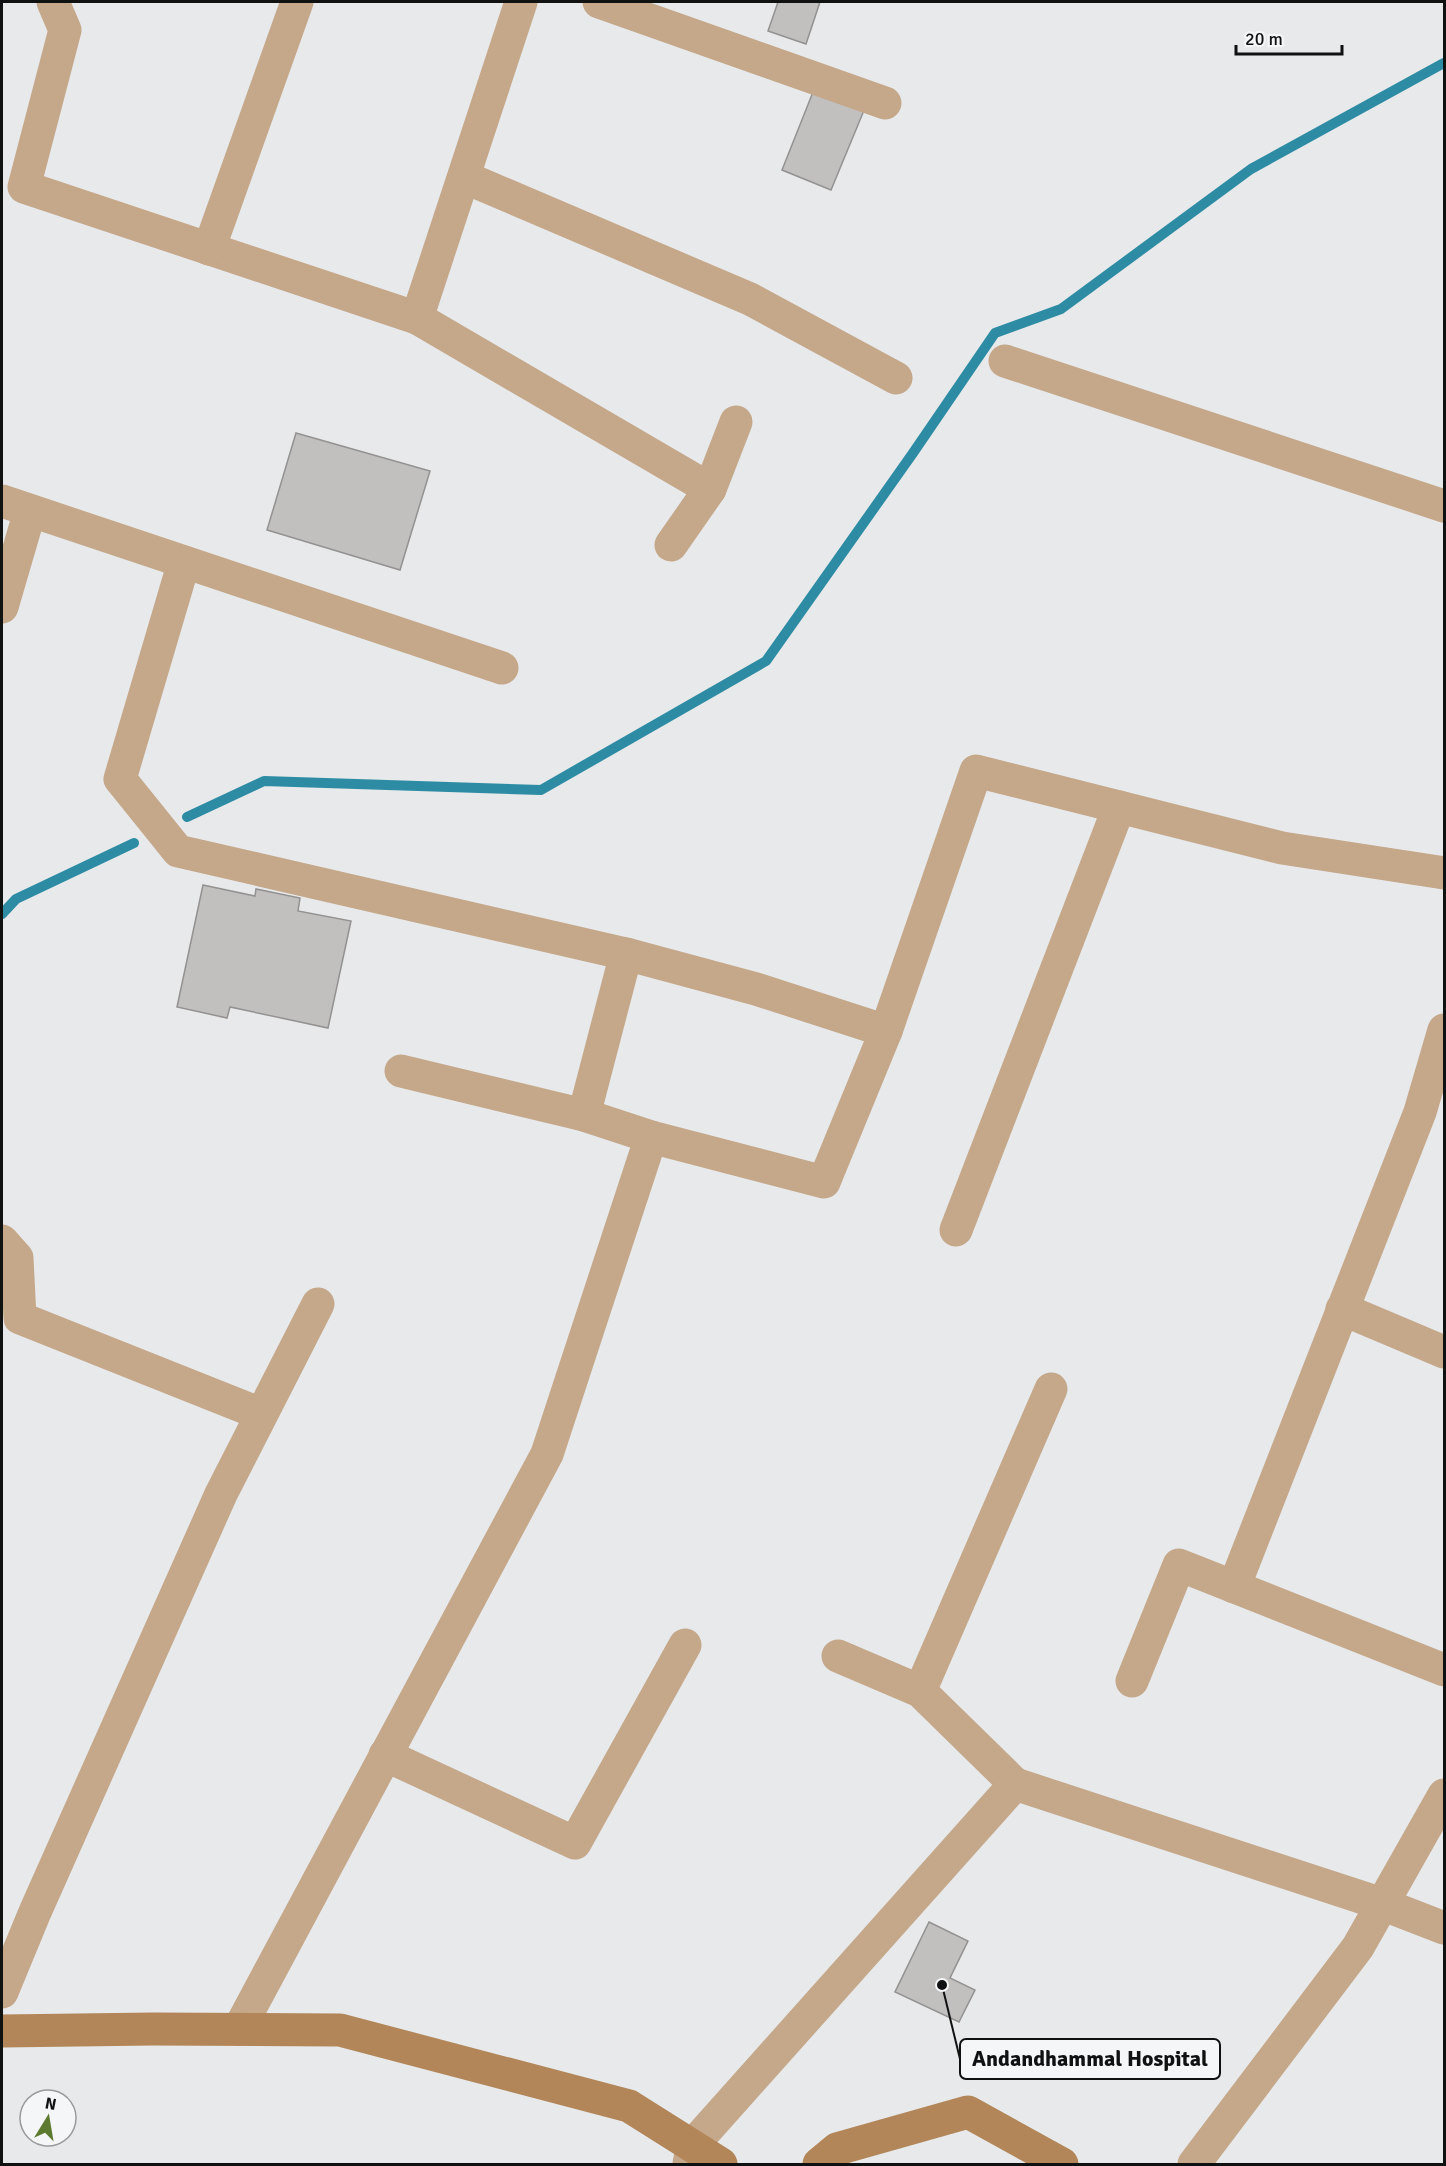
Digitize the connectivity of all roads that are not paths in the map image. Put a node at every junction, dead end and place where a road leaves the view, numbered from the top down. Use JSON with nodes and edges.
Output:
{"nodes":[{"id":1,"x":53,"y":2,"type":"edge"},
{"id":2,"x":297,"y":2,"type":"edge"},
{"id":3,"x":521,"y":2,"type":"edge"},
{"id":4,"x":599,"y":2,"type":"edge"},
{"id":5,"x":885,"y":104,"type":"dead end"},
{"id":6,"x":464,"y":177,"type":"junction"},
{"id":7,"x":209,"y":249,"type":"junction"},
{"id":8,"x":417,"y":318,"type":"junction"},
{"id":9,"x":1005,"y":361,"type":"dead end"},
{"id":10,"x":896,"y":378,"type":"dead end"},
{"id":11,"x":736,"y":422,"type":"dead end"},
{"id":12,"x":710,"y":489,"type":"junction"},
{"id":13,"x":16,"y":506,"type":"edge"},
{"id":14,"x":1444,"y":506,"type":"edge"},
{"id":15,"x":671,"y":544,"type":"dead end"},
{"id":16,"x":184,"y":562,"type":"junction"},
{"id":17,"x":2,"y":607,"type":"edge"},
{"id":18,"x":502,"y":668,"type":"dead end"},
{"id":19,"x":1119,"y":807,"type":"junction"},
{"id":20,"x":1444,"y":873,"type":"edge"},
{"id":21,"x":626,"y":954,"type":"junction"},
{"id":22,"x":1444,"y":1030,"type":"edge"},
{"id":23,"x":886,"y":1031,"type":"junction"},
{"id":24,"x":401,"y":1071,"type":"dead end"},
{"id":25,"x":584,"y":1114,"type":"junction"},
{"id":26,"x":651,"y":1137,"type":"junction"},
{"id":27,"x":956,"y":1230,"type":"dead end"},
{"id":28,"x":2,"y":1241,"type":"edge"},
{"id":29,"x":318,"y":1304,"type":"dead end"},
{"id":30,"x":1342,"y":1309,"type":"junction"},
{"id":31,"x":1444,"y":1352,"type":"edge"},
{"id":32,"x":1052,"y":1389,"type":"dead end"},
{"id":33,"x":261,"y":1414,"type":"junction"},
{"id":34,"x":1234,"y":1587,"type":"junction"},
{"id":35,"x":685,"y":1645,"type":"dead end"},
{"id":36,"x":838,"y":1656,"type":"dead end"},
{"id":37,"x":1444,"y":1670,"type":"edge"},
{"id":38,"x":1132,"y":1680,"type":"dead end"},
{"id":39,"x":920,"y":1691,"type":"junction"},
{"id":40,"x":385,"y":1755,"type":"junction"},
{"id":41,"x":1016,"y":1784,"type":"junction"},
{"id":42,"x":1444,"y":1795,"type":"edge"},
{"id":43,"x":1382,"y":1904,"type":"junction"},
{"id":44,"x":1444,"y":1928,"type":"edge"},
{"id":45,"x":2,"y":1992,"type":"edge"},
{"id":46,"x":239,"y":2029,"type":"junction"},
{"id":47,"x":2,"y":2031,"type":"edge"},
{"id":48,"x":691,"y":2155,"type":"edge"},
{"id":49,"x":721,"y":2164,"type":"edge"},
{"id":50,"x":819,"y":2164,"type":"edge"},
{"id":51,"x":1062,"y":2164,"type":"edge"},
{"id":52,"x":1194,"y":2164,"type":"edge"}],
"edges":[{"from":1,"to":7,"type":"street"},
{"from":2,"to":7,"type":"street"},
{"from":3,"to":6,"type":"street"},
{"from":4,"to":5,"type":"street"},
{"from":6,"to":8,"type":"street"},
{"from":6,"to":10,"type":"street"},
{"from":7,"to":8,"type":"street"},
{"from":8,"to":12,"type":"street"},
{"from":9,"to":14,"type":"street"},
{"from":11,"to":12,"type":"street"},
{"from":12,"to":15,"type":"street"},
{"from":13,"to":16,"type":"street"},
{"from":13,"to":17,"type":"street"},
{"from":16,"to":18,"type":"street"},
{"from":16,"to":21,"type":"street"},
{"from":19,"to":20,"type":"street"},
{"from":19,"to":23,"type":"street"},
{"from":19,"to":27,"type":"street"},
{"from":21,"to":23,"type":"street"},
{"from":21,"to":25,"type":"street"},
{"from":22,"to":30,"type":"street"},
{"from":23,"to":26,"type":"street"},
{"from":24,"to":25,"type":"street"},
{"from":25,"to":26,"type":"street"},
{"from":26,"to":40,"type":"street"},
{"from":28,"to":33,"type":"street"},
{"from":29,"to":33,"type":"street"},
{"from":30,"to":31,"type":"street"},
{"from":30,"to":34,"type":"street"},
{"from":32,"to":39,"type":"street"},
{"from":33,"to":45,"type":"street"},
{"from":34,"to":37,"type":"street"},
{"from":34,"to":38,"type":"street"},
{"from":35,"to":40,"type":"street"},
{"from":36,"to":39,"type":"street"},
{"from":39,"to":41,"type":"street"},
{"from":40,"to":46,"type":"street"},
{"from":41,"to":43,"type":"street"},
{"from":41,"to":48,"type":"street"},
{"from":42,"to":43,"type":"street"},
{"from":43,"to":44,"type":"street"},
{"from":43,"to":52,"type":"street"},
{"from":46,"to":47,"type":"street"},
{"from":46,"to":48,"type":"street"},
{"from":48,"to":49,"type":"street"},
{"from":50,"to":51,"type":"street"}]}
